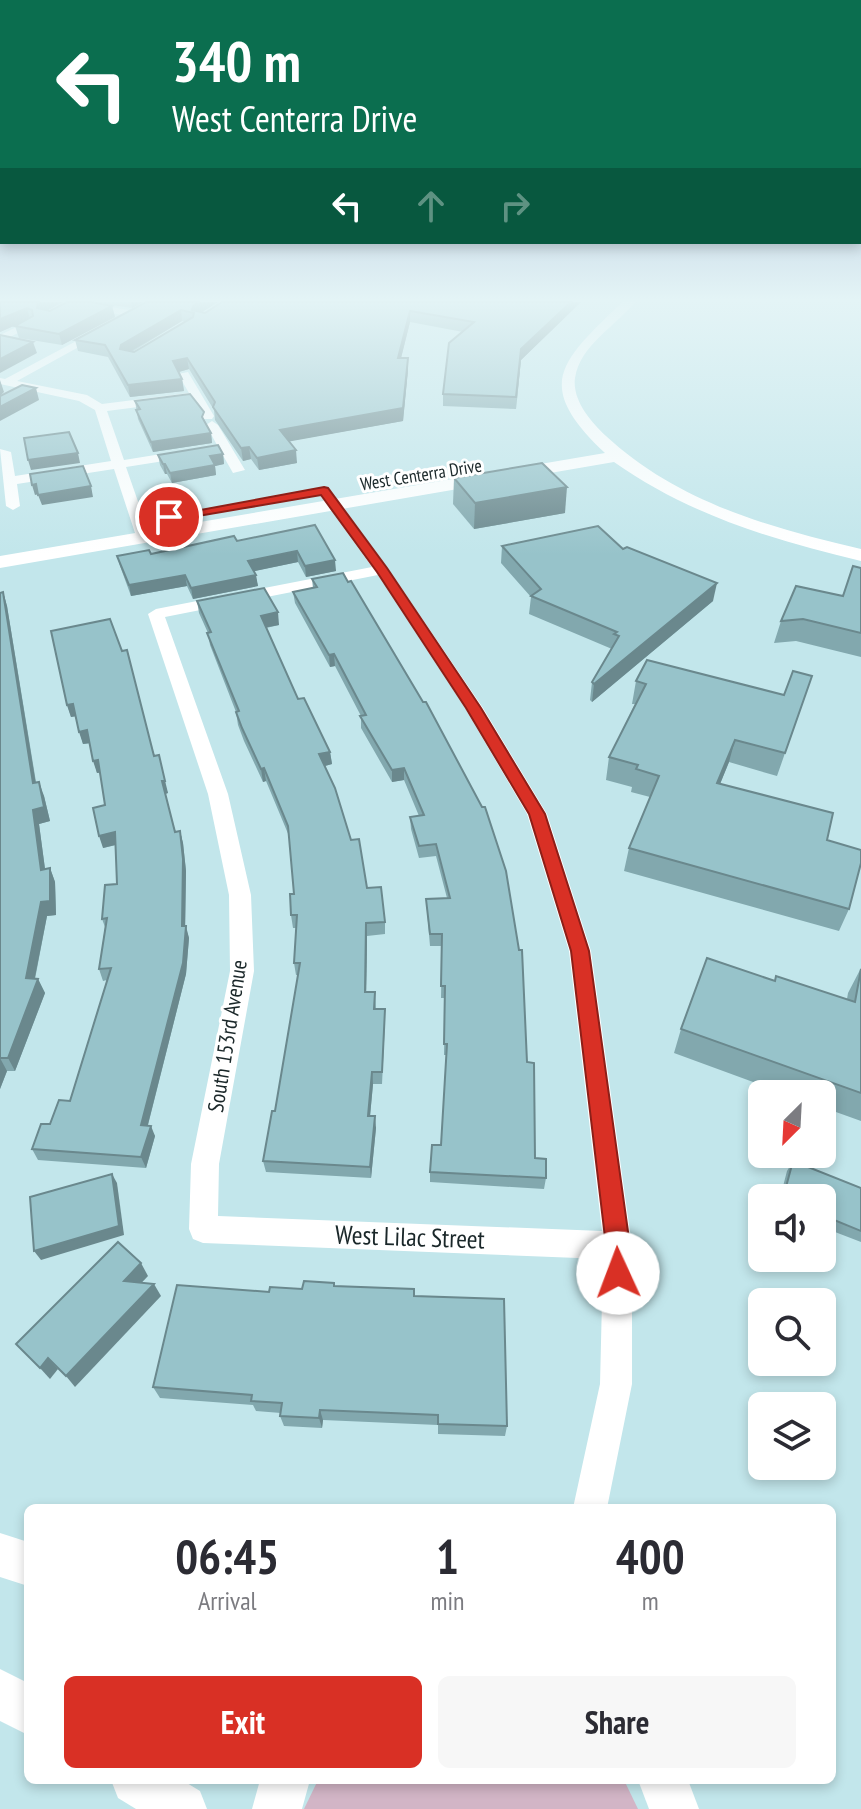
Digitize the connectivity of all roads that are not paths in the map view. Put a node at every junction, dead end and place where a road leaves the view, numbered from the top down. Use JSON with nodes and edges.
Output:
{"nodes":[{"id":1,"x":191,"y":386,"type":"edge"},
{"id":2,"x":568,"y":386,"type":"edge"},
{"id":3,"x":28,"y":387,"type":"joint"},
{"id":4,"x":196,"y":396,"type":"junction"},
{"id":5,"x":9,"y":398,"type":"edge"},
{"id":6,"x":100,"y":408,"type":"junction"},
{"id":7,"x":225,"y":448,"type":"junction"},
{"id":8,"x":612,"y":450,"type":"junction"},
{"id":9,"x":5,"y":452,"type":"dead end"},
{"id":10,"x":119,"y":465,"type":"junction"},
{"id":11,"x":238,"y":470,"type":"dead end"},
{"id":12,"x":10,"y":481,"type":"junction"},
{"id":13,"x":328,"y":497,"type":"junction"},
{"id":14,"x":13,"y":506,"type":"dead end"},
{"id":15,"x":141,"y":529,"type":"junction"},
{"id":16,"x":0,"y":546,"type":"edge"},
{"id":17,"x":861,"y":555,"type":"edge"},
{"id":18,"x":0,"y":562,"type":"edge"},
{"id":19,"x":382,"y":570,"type":"junction"},
{"id":20,"x":203,"y":1229,"type":"joint"},
{"id":21,"x":618,"y":1246,"type":"junction"},
{"id":22,"x":591,"y":1504,"type":"edge"},
{"id":23,"x":0,"y":1555,"type":"edge"},
{"id":24,"x":24,"y":1563,"type":"edge"},
{"id":25,"x":0,"y":1693,"type":"edge"},
{"id":26,"x":24,"y":1708,"type":"edge"},
{"id":27,"x":142,"y":1784,"type":"edge"},
{"id":28,"x":284,"y":1784,"type":"edge"},
{"id":29,"x":182,"y":1809,"type":"edge"},
{"id":30,"x":277,"y":1809,"type":"edge"}],
"edges":[{"from":1,"to":4,"type":"street"},
{"from":2,"to":8,"type":"street"},
{"from":3,"to":5,"type":"street"},
{"from":3,"to":6,"type":"street"},
{"from":4,"to":6,"type":"street"},
{"from":4,"to":7,"type":"street"},
{"from":6,"to":10,"type":"street"},
{"from":7,"to":10,"type":"street"},
{"from":7,"to":11,"type":"street"},
{"from":8,"to":13,"type":"street","name":"West Centerra Drive"},
{"from":8,"to":17,"type":"street"},
{"from":9,"to":12,"type":"street"},
{"from":10,"to":12,"type":"street"},
{"from":10,"to":15,"type":"street"},
{"from":12,"to":14,"type":"street"},
{"from":13,"to":15,"type":"street","name":"West Centerra Drive"},
{"from":13,"to":19,"type":"street"},
{"from":15,"to":16,"type":"street","name":"West Centerra Drive"},
{"from":15,"to":18,"type":"street","name":"West Centerra Drive"},
{"from":19,"to":20,"type":"street","name":"South 153rd Avenue"},
{"from":19,"to":21,"type":"street"},
{"from":20,"to":21,"type":"street","name":"West Lilac Street"},
{"from":21,"to":22,"type":"street"},
{"from":23,"to":24,"type":"street"},
{"from":25,"to":26,"type":"street"},
{"from":27,"to":29,"type":"street"},
{"from":28,"to":30,"type":"street"}]}
